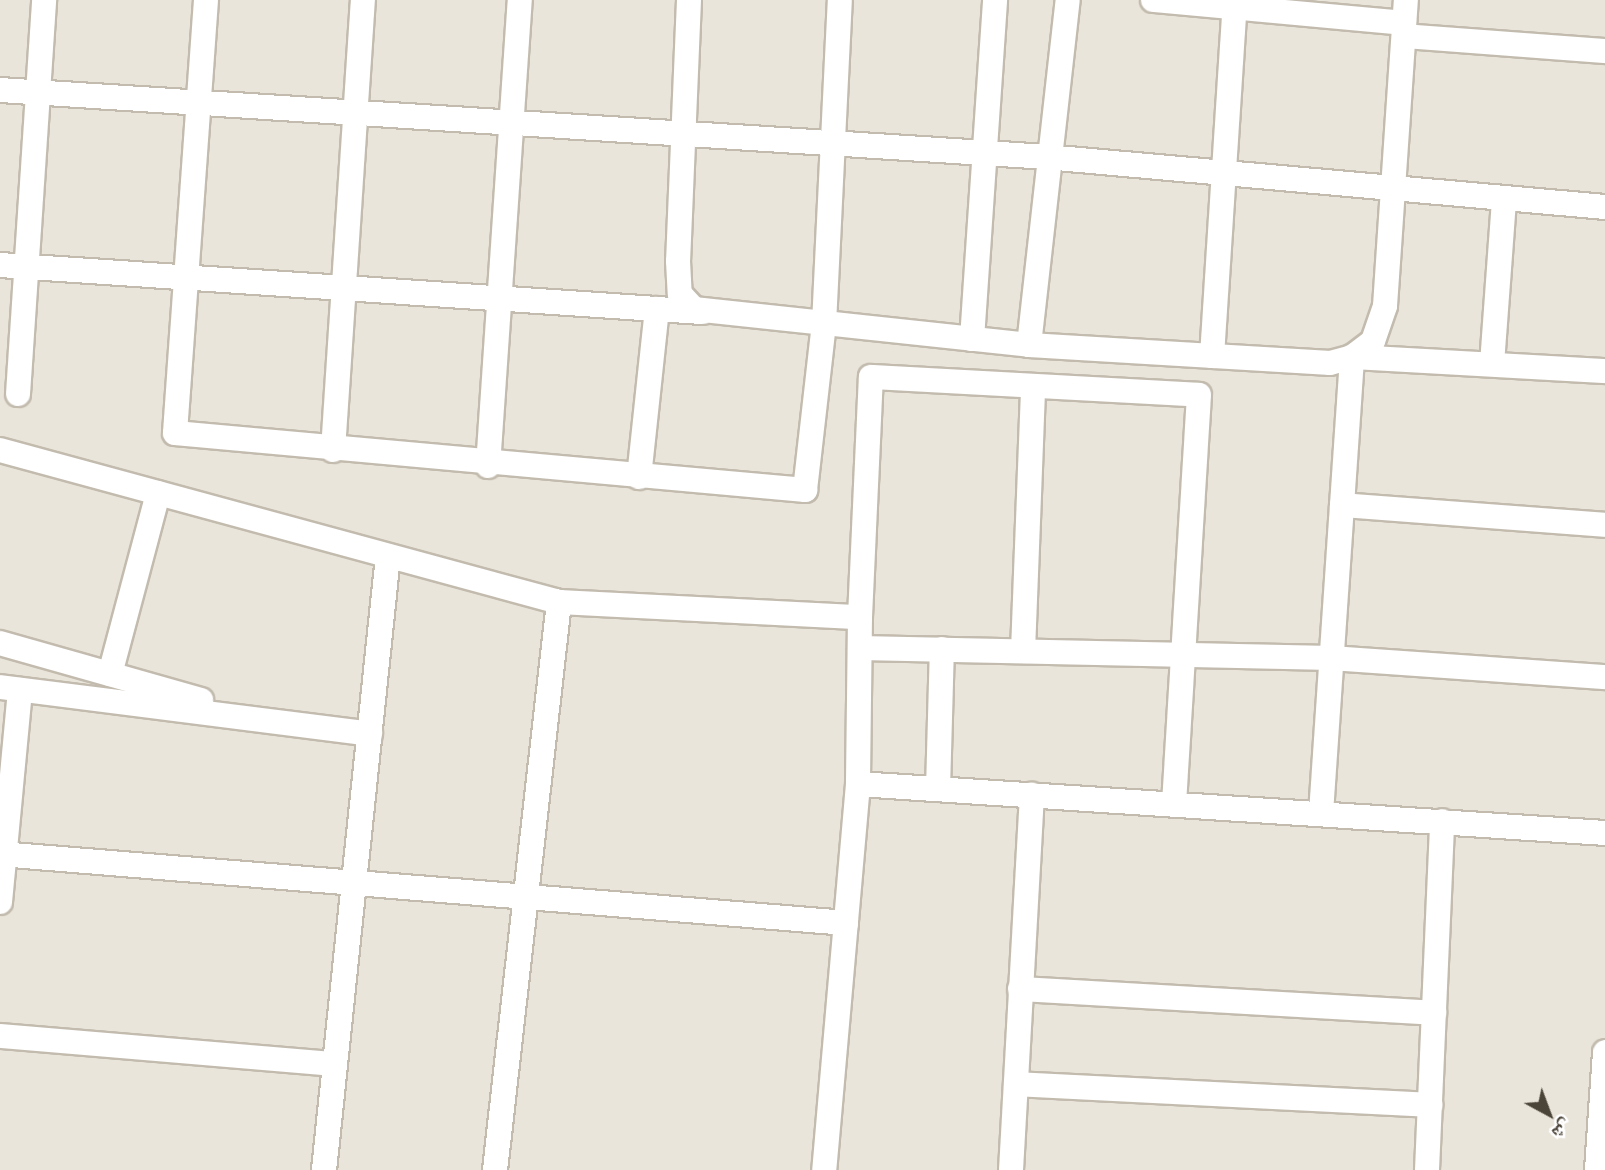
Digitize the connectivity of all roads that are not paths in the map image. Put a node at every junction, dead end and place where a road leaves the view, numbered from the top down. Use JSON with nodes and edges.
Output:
{"nodes":[{"id":1,"x":44,"y":0,"type":"edge"},
{"id":2,"x":206,"y":0,"type":"edge"},
{"id":3,"x":363,"y":0,"type":"edge"},
{"id":4,"x":520,"y":0,"type":"edge"},
{"id":5,"x":689,"y":0,"type":"edge"},
{"id":6,"x":840,"y":0,"type":"edge"},
{"id":7,"x":995,"y":0,"type":"edge"},
{"id":8,"x":1068,"y":0,"type":"edge"},
{"id":9,"x":1153,"y":0,"type":"edge"},
{"id":10,"x":1235,"y":4,"type":"edge"},
{"id":11,"x":1405,"y":20,"type":"edge"},
{"id":12,"x":1605,"y":51,"type":"edge"},
{"id":13,"x":0,"y":90,"type":"edge"},
{"id":14,"x":38,"y":93,"type":"junction"},
{"id":15,"x":199,"y":104,"type":"junction"},
{"id":16,"x":355,"y":114,"type":"junction"},
{"id":17,"x":511,"y":125,"type":"junction"},
{"id":18,"x":683,"y":137,"type":"junction"},
{"id":19,"x":833,"y":145,"type":"junction"},
{"id":20,"x":984,"y":154,"type":"junction"},
{"id":21,"x":1046,"y":157,"type":"junction"},
{"id":22,"x":1224,"y":175,"type":"junction"},
{"id":23,"x":1396,"y":192,"type":"junction"},
{"id":24,"x":1504,"y":200,"type":"junction"},
{"id":25,"x":1605,"y":207,"type":"edge"},
{"id":26,"x":0,"y":265,"type":"edge"},
{"id":27,"x":26,"y":267,"type":"junction"},
{"id":28,"x":186,"y":278,"type":"junction"},
{"id":29,"x":344,"y":288,"type":"junction"},
{"id":30,"x":499,"y":299,"type":"junction"},
{"id":31,"x":657,"y":309,"type":"junction"},
{"id":32,"x":709,"y":312,"type":"junction"},
{"id":33,"x":824,"y":324,"type":"junction"},
{"id":34,"x":972,"y":339,"type":"junction"},
{"id":35,"x":1029,"y":345,"type":"junction"},
{"id":36,"x":1212,"y":356,"type":"junction"},
{"id":37,"x":1352,"y":357,"type":"junction"},
{"id":38,"x":1492,"y":364,"type":"junction"},
{"id":39,"x":1605,"y":370,"type":"edge"},
{"id":40,"x":1033,"y":386,"type":"junction"},
{"id":41,"x":18,"y":394,"type":"dead end"},
{"id":42,"x":0,"y":450,"type":"edge"},
{"id":43,"x":333,"y":450,"type":"junction"},
{"id":44,"x":488,"y":466,"type":"junction"},
{"id":45,"x":639,"y":477,"type":"junction"},
{"id":46,"x":158,"y":493,"type":"junction"},
{"id":47,"x":1342,"y":505,"type":"junction"},
{"id":48,"x":1605,"y":525,"type":"edge"},
{"id":49,"x":388,"y":556,"type":"junction"},
{"id":50,"x":559,"y":602,"type":"junction"},
{"id":51,"x":860,"y":617,"type":"junction"},
{"id":52,"x":0,"y":642,"type":"edge"},
{"id":53,"x":860,"y":648,"type":"junction"},
{"id":54,"x":942,"y":649,"type":"junction"},
{"id":55,"x":1023,"y":651,"type":"junction"},
{"id":56,"x":1183,"y":654,"type":"junction"},
{"id":57,"x":1332,"y":658,"type":"junction"},
{"id":58,"x":110,"y":674,"type":"junction"},
{"id":59,"x":1605,"y":677,"type":"edge"},
{"id":60,"x":10,"y":688,"type":"edge"},
{"id":61,"x":275,"y":722,"type":"junction"},
{"id":62,"x":370,"y":734,"type":"junction"},
{"id":63,"x":858,"y":784,"type":"junction"},
{"id":64,"x":938,"y":789,"type":"junction"},
{"id":65,"x":1032,"y":795,"type":"junction"},
{"id":66,"x":1174,"y":804,"type":"junction"},
{"id":67,"x":1321,"y":813,"type":"junction"},
{"id":68,"x":1442,"y":821,"type":"junction"},
{"id":69,"x":1605,"y":833,"type":"edge"},
{"id":70,"x":1,"y":854,"type":"edge"},
{"id":71,"x":354,"y":883,"type":"junction"},
{"id":72,"x":526,"y":897,"type":"junction"},
{"id":73,"x":0,"y":902,"type":"edge"},
{"id":74,"x":846,"y":923,"type":"junction"},
{"id":75,"x":1020,"y":989,"type":"junction"},
{"id":76,"x":1434,"y":1013,"type":"junction"},
{"id":77,"x":0,"y":1036,"type":"edge"},
{"id":78,"x":1605,"y":1052,"type":"edge"},
{"id":79,"x":335,"y":1064,"type":"junction"},
{"id":80,"x":1016,"y":1084,"type":"junction"},
{"id":81,"x":1430,"y":1105,"type":"junction"},
{"id":82,"x":1602,"y":1139,"type":"edge"},
{"id":83,"x":324,"y":1170,"type":"edge"},
{"id":84,"x":495,"y":1170,"type":"edge"},
{"id":85,"x":824,"y":1170,"type":"edge"},
{"id":86,"x":1011,"y":1170,"type":"edge"},
{"id":87,"x":1427,"y":1170,"type":"edge"},
{"id":88,"x":1597,"y":1170,"type":"edge"}],
"edges":[{"from":1,"to":14,"type":"street"},
{"from":2,"to":15,"type":"street"},
{"from":3,"to":16,"type":"street"},
{"from":4,"to":17,"type":"street"},
{"from":5,"to":18,"type":"street"},
{"from":6,"to":19,"type":"street"},
{"from":7,"to":20,"type":"street"},
{"from":8,"to":21,"type":"street"},
{"from":9,"to":10,"type":"street"},
{"from":10,"to":11,"type":"street"},
{"from":10,"to":22,"type":"street"},
{"from":11,"to":12,"type":"street"},
{"from":11,"to":23,"type":"street"},
{"from":13,"to":14,"type":"street"},
{"from":14,"to":15,"type":"street"},
{"from":14,"to":27,"type":"street"},
{"from":15,"to":16,"type":"street"},
{"from":15,"to":28,"type":"street"},
{"from":16,"to":17,"type":"street"},
{"from":16,"to":29,"type":"street"},
{"from":17,"to":18,"type":"street"},
{"from":17,"to":30,"type":"street"},
{"from":18,"to":19,"type":"street"},
{"from":18,"to":32,"type":"street"},
{"from":19,"to":20,"type":"street"},
{"from":19,"to":33,"type":"street"},
{"from":20,"to":21,"type":"street"},
{"from":20,"to":34,"type":"street"},
{"from":21,"to":22,"type":"street"},
{"from":21,"to":35,"type":"street"},
{"from":22,"to":23,"type":"street"},
{"from":22,"to":36,"type":"street"},
{"from":23,"to":24,"type":"street"},
{"from":23,"to":37,"type":"street"},
{"from":24,"to":25,"type":"street"},
{"from":24,"to":38,"type":"street"},
{"from":26,"to":27,"type":"street"},
{"from":27,"to":28,"type":"street"},
{"from":27,"to":41,"type":"street"},
{"from":28,"to":29,"type":"street"},
{"from":28,"to":43,"type":"street"},
{"from":29,"to":30,"type":"street"},
{"from":29,"to":43,"type":"street"},
{"from":30,"to":31,"type":"street"},
{"from":30,"to":44,"type":"street"},
{"from":31,"to":32,"type":"street"},
{"from":31,"to":45,"type":"street"},
{"from":32,"to":33,"type":"street"},
{"from":33,"to":34,"type":"street"},
{"from":33,"to":45,"type":"street"},
{"from":34,"to":35,"type":"street"},
{"from":35,"to":36,"type":"street"},
{"from":36,"to":37,"type":"street"},
{"from":37,"to":38,"type":"street"},
{"from":37,"to":47,"type":"street"},
{"from":38,"to":39,"type":"street"},
{"from":40,"to":51,"type":"street"},
{"from":40,"to":55,"type":"street"},
{"from":40,"to":56,"type":"street"},
{"from":42,"to":46,"type":"street"},
{"from":43,"to":44,"type":"street"},
{"from":44,"to":45,"type":"street"},
{"from":46,"to":49,"type":"street"},
{"from":46,"to":58,"type":"street"},
{"from":47,"to":48,"type":"street"},
{"from":47,"to":57,"type":"street"},
{"from":49,"to":50,"type":"street"},
{"from":49,"to":62,"type":"street"},
{"from":50,"to":51,"type":"street"},
{"from":50,"to":72,"type":"street"},
{"from":51,"to":53,"type":"street"},
{"from":52,"to":58,"type":"street"},
{"from":53,"to":54,"type":"street"},
{"from":53,"to":63,"type":"street"},
{"from":54,"to":55,"type":"street"},
{"from":54,"to":64,"type":"street"},
{"from":55,"to":56,"type":"street"},
{"from":56,"to":57,"type":"street"},
{"from":56,"to":66,"type":"street"},
{"from":57,"to":59,"type":"street"},
{"from":57,"to":67,"type":"street"},
{"from":58,"to":61,"type":"street"},
{"from":60,"to":61,"type":"street"},
{"from":60,"to":70,"type":"street"},
{"from":61,"to":62,"type":"street"},
{"from":62,"to":71,"type":"street"},
{"from":63,"to":64,"type":"street"},
{"from":63,"to":74,"type":"street"},
{"from":64,"to":65,"type":"street"},
{"from":65,"to":66,"type":"street"},
{"from":65,"to":75,"type":"street"},
{"from":66,"to":67,"type":"street"},
{"from":67,"to":68,"type":"street"},
{"from":68,"to":69,"type":"street"},
{"from":68,"to":76,"type":"street"},
{"from":70,"to":71,"type":"street"},
{"from":70,"to":73,"type":"street"},
{"from":71,"to":72,"type":"street"},
{"from":71,"to":79,"type":"street"},
{"from":72,"to":74,"type":"street"},
{"from":72,"to":84,"type":"street"},
{"from":74,"to":85,"type":"street"},
{"from":75,"to":76,"type":"street"},
{"from":75,"to":80,"type":"street"},
{"from":76,"to":81,"type":"street"},
{"from":77,"to":79,"type":"street"},
{"from":78,"to":82,"type":"street"},
{"from":79,"to":83,"type":"street"},
{"from":80,"to":81,"type":"street"},
{"from":80,"to":86,"type":"street"},
{"from":81,"to":87,"type":"street"},
{"from":82,"to":88,"type":"street"}]}
